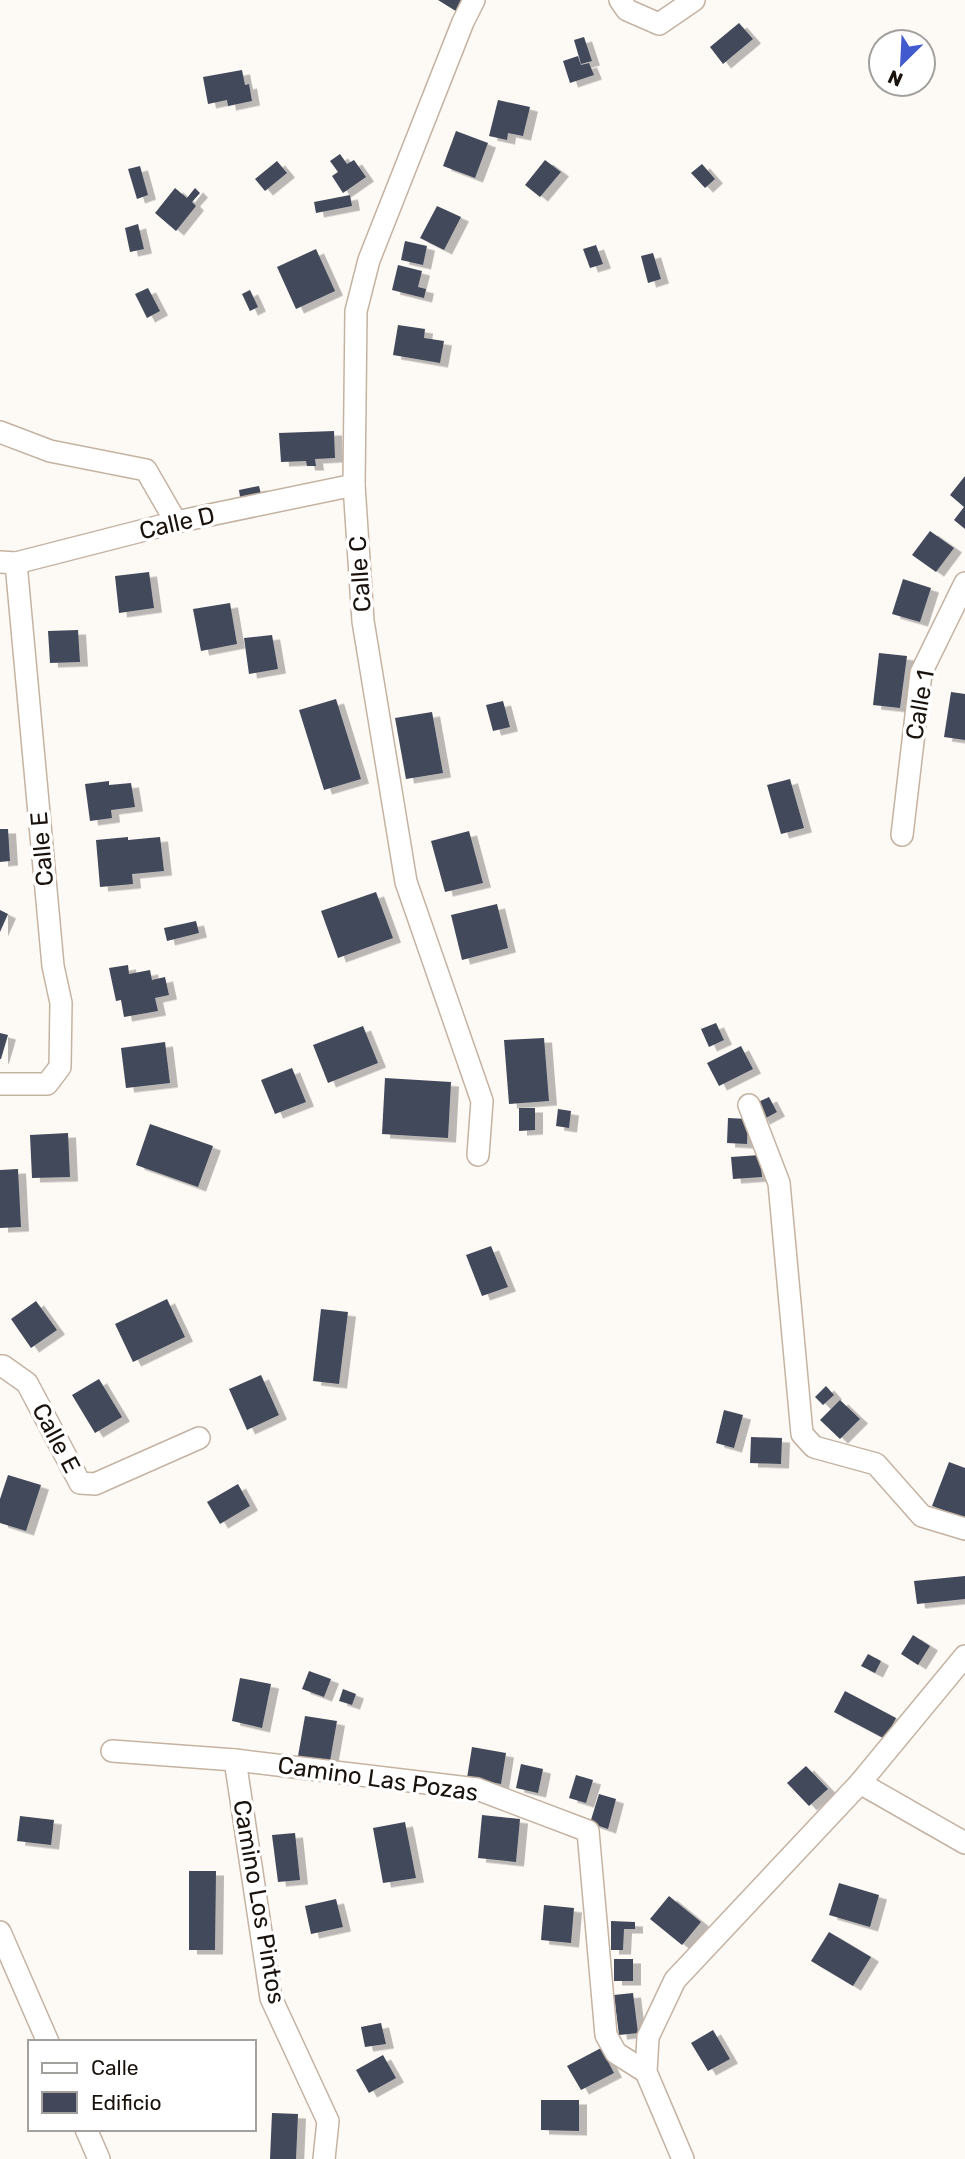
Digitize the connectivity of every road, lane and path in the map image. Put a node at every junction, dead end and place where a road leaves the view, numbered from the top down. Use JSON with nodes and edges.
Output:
{"nodes":[{"id":1,"x":474,"y":0,"type":"edge"},
{"id":2,"x":620,"y":0,"type":"edge"},
{"id":3,"x":671,"y":0,"type":"edge"},
{"id":4,"x":694,"y":0,"type":"edge"},
{"id":5,"x":659,"y":24,"type":"junction"},
{"id":6,"x":0,"y":432,"type":"edge"},
{"id":7,"x":354,"y":485,"type":"junction"},
{"id":8,"x":176,"y":522,"type":"junction"},
{"id":9,"x":8,"y":562,"type":"edge"},
{"id":10,"x":965,"y":583,"type":"edge"},
{"id":11,"x":901,"y":835,"type":"dead end"},
{"id":12,"x":0,"y":1084,"type":"edge"},
{"id":13,"x":749,"y":1105,"type":"dead end"},
{"id":14,"x":478,"y":1155,"type":"dead end"},
{"id":15,"x":0,"y":1366,"type":"edge"},
{"id":16,"x":199,"y":1438,"type":"dead end"},
{"id":17,"x":965,"y":1529,"type":"edge"},
{"id":18,"x":965,"y":1656,"type":"edge"},
{"id":19,"x":112,"y":1751,"type":"dead end"},
{"id":20,"x":236,"y":1760,"type":"junction"},
{"id":21,"x":860,"y":1783,"type":"junction"},
{"id":22,"x":965,"y":1843,"type":"edge"},
{"id":23,"x":0,"y":1932,"type":"edge"},
{"id":24,"x":47,"y":2040,"type":"edge"},
{"id":25,"x":646,"y":2071,"type":"junction"},
{"id":26,"x":87,"y":2131,"type":"edge"},
{"id":27,"x":99,"y":2159,"type":"edge"},
{"id":28,"x":324,"y":2159,"type":"edge"},
{"id":29,"x":683,"y":2159,"type":"edge"}],
"edges":[{"from":1,"to":7,"type":"street","name":"Calle C"},
{"from":2,"to":5,"type":"street"},
{"from":3,"to":5,"type":"street"},
{"from":4,"to":5,"type":"street"},
{"from":6,"to":8,"type":"street"},
{"from":7,"to":8,"type":"street","name":"Calle D"},
{"from":7,"to":14,"type":"street","name":"Calle C"},
{"from":8,"to":9,"type":"street","name":"Calle D"},
{"from":9,"to":12,"type":"street","name":"Calle E"},
{"from":10,"to":11,"type":"street","name":"Calle 1"},
{"from":13,"to":17,"type":"street"},
{"from":15,"to":16,"type":"street","name":"Calle E"},
{"from":18,"to":21,"type":"street"},
{"from":19,"to":20,"type":"street","name":"Camino Las Pozas"},
{"from":20,"to":25,"type":"street","name":"Camino Las Pozas"},
{"from":20,"to":28,"type":"street","name":"Camino Los Pintos"},
{"from":21,"to":22,"type":"street"},
{"from":21,"to":25,"type":"street"},
{"from":23,"to":24,"type":"street"},
{"from":25,"to":29,"type":"street"},
{"from":26,"to":27,"type":"street"}]}
